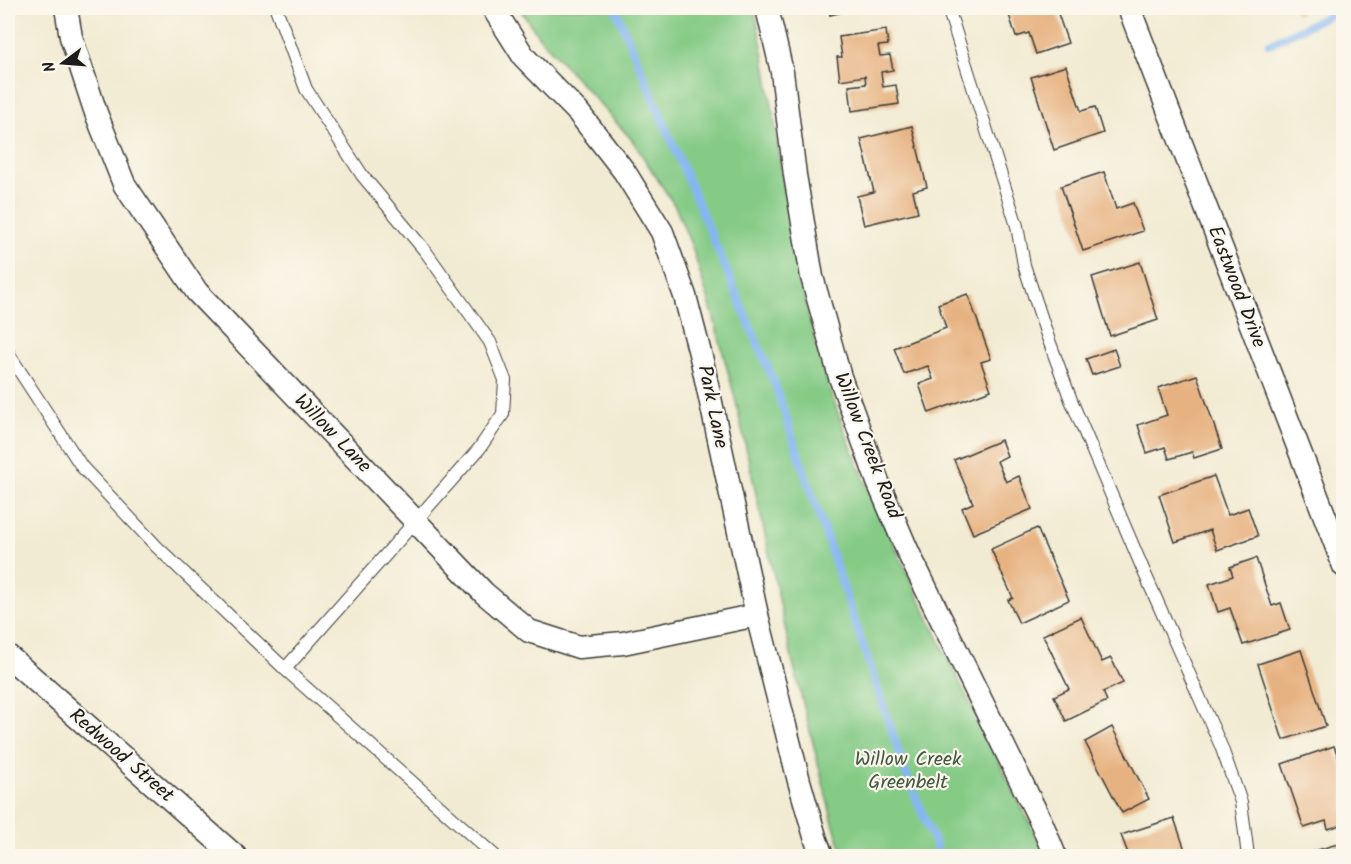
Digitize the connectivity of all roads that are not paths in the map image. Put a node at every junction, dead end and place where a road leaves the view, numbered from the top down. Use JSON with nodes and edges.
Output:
{"nodes":[{"id":1,"x":66,"y":8,"type":"edge"},
{"id":2,"x":276,"y":8,"type":"edge"},
{"id":3,"x":493,"y":8,"type":"edge"},
{"id":4,"x":767,"y":8,"type":"edge"},
{"id":5,"x":948,"y":8,"type":"edge"},
{"id":6,"x":1129,"y":8,"type":"edge"},
{"id":7,"x":8,"y":352,"type":"edge"},
{"id":8,"x":416,"y":521,"type":"junction"},
{"id":9,"x":1344,"y":566,"type":"edge"},
{"id":10,"x":757,"y":615,"type":"junction"},
{"id":11,"x":8,"y":656,"type":"edge"},
{"id":12,"x":285,"y":669,"type":"junction"},
{"id":13,"x":235,"y":856,"type":"edge"},
{"id":14,"x":495,"y":856,"type":"edge"},
{"id":15,"x":822,"y":856,"type":"edge"},
{"id":16,"x":1055,"y":856,"type":"edge"},
{"id":17,"x":1248,"y":856,"type":"edge"}],
"edges":[{"from":1,"to":8,"type":"street","name":"Willow Lane"},
{"from":2,"to":8,"type":"lane"},
{"from":3,"to":10,"type":"street","name":"Park Lane"},
{"from":4,"to":16,"type":"street","name":"Willow Creek Road"},
{"from":5,"to":17,"type":"lane"},
{"from":6,"to":9,"type":"street","name":"Eastwood Drive"},
{"from":7,"to":12,"type":"lane"},
{"from":8,"to":10,"type":"street","name":"Willow Lane"},
{"from":8,"to":12,"type":"lane"},
{"from":10,"to":15,"type":"street","name":"Park Lane"},
{"from":11,"to":13,"type":"street","name":"Redwood Street"},
{"from":12,"to":14,"type":"lane"}]}
